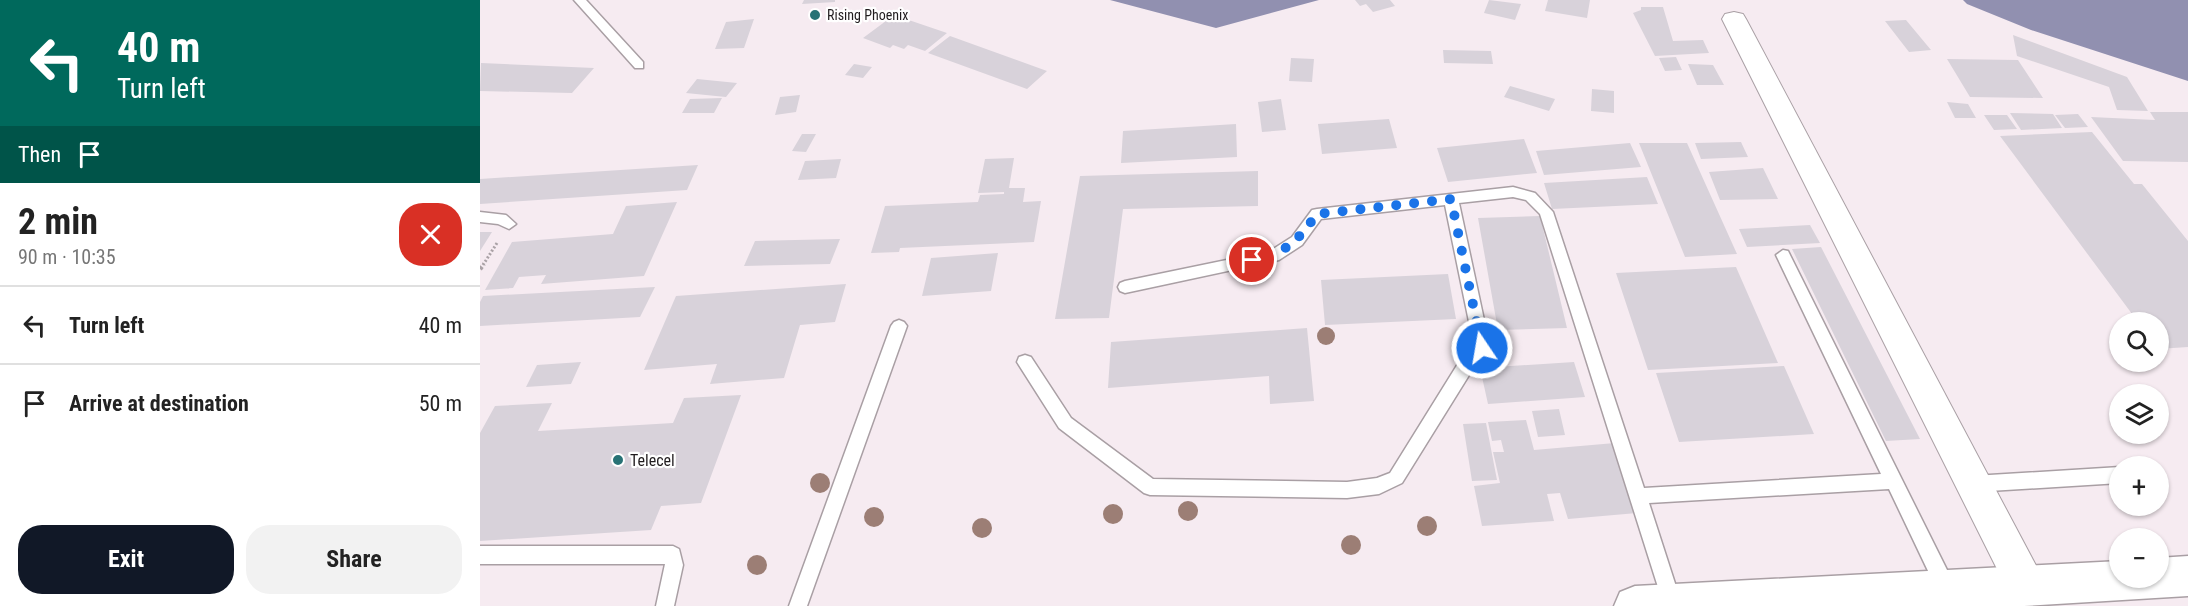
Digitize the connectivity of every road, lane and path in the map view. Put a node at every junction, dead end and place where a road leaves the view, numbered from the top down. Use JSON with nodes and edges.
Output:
{"nodes":[{"id":1,"x":580,"y":0,"type":"edge"},
{"id":2,"x":1734,"y":19,"type":"dead end"},
{"id":3,"x":639,"y":65,"type":"dead end"},
{"id":4,"x":1451,"y":199,"type":"junction"},
{"id":5,"x":480,"y":217,"type":"edge"},
{"id":6,"x":509,"y":224,"type":"joint"},
{"id":7,"x":1783,"y":255,"type":"dead end"},
{"id":8,"x":480,"y":269,"type":"edge"},
{"id":9,"x":1125,"y":287,"type":"dead end"},
{"id":10,"x":899,"y":326,"type":"dead end"},
{"id":11,"x":1025,"y":362,"type":"dead end"},
{"id":12,"x":2109,"y":476,"type":"edge"},
{"id":13,"x":1892,"y":481,"type":"junction"},
{"id":14,"x":1974,"y":484,"type":"junction"},
{"id":15,"x":1638,"y":496,"type":"junction"},
{"id":16,"x":480,"y":555,"type":"edge"},
{"id":17,"x":2188,"y":576,"type":"edge"},
{"id":18,"x":2026,"y":586,"type":"junction"},
{"id":19,"x":1947,"y":591,"type":"junction"},
{"id":20,"x":1654,"y":605,"type":"edge"},
{"id":21,"x":664,"y":606,"type":"edge"},
{"id":22,"x":798,"y":606,"type":"edge"}],
"edges":[{"from":1,"to":3,"type":"lane"},
{"from":2,"to":14,"type":"street"},
{"from":4,"to":9,"type":"lane"},
{"from":4,"to":11,"type":"lane"},
{"from":4,"to":15,"type":"lane"},
{"from":5,"to":6,"type":"lane"},
{"from":6,"to":8,"type":"path"},
{"from":7,"to":13,"type":"lane"},
{"from":10,"to":22,"type":"lane"},
{"from":12,"to":14,"type":"lane"},
{"from":13,"to":15,"type":"lane"},
{"from":13,"to":19,"type":"lane"},
{"from":14,"to":18,"type":"street"},
{"from":15,"to":20,"type":"lane"},
{"from":16,"to":21,"type":"lane"},
{"from":17,"to":18,"type":"main road"},
{"from":18,"to":19,"type":"main road"},
{"from":19,"to":20,"type":"main road"}]}
